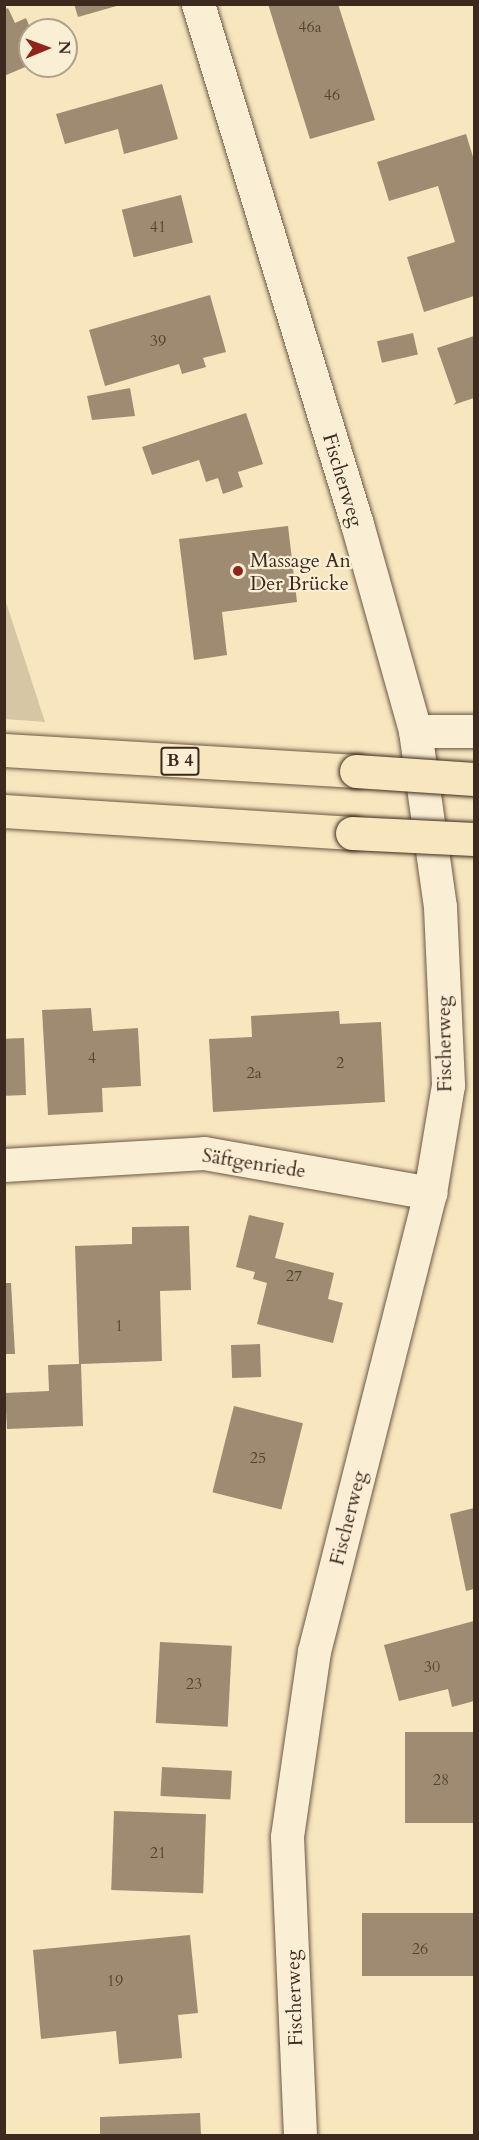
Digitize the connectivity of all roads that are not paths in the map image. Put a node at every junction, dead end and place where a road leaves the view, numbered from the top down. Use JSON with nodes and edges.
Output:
{"nodes":[{"id":1,"x":198,"y":4,"type":"edge"},
{"id":2,"x":415,"y":730,"type":"junction"},
{"id":3,"x":474,"y":731,"type":"edge"},
{"id":4,"x":4,"y":750,"type":"edge"},
{"id":5,"x":474,"y":779,"type":"edge"},
{"id":6,"x":4,"y":811,"type":"edge"},
{"id":7,"x":474,"y":839,"type":"edge"},
{"id":8,"x":4,"y":1165,"type":"edge"},
{"id":9,"x":430,"y":1193,"type":"junction"},
{"id":10,"x":300,"y":2136,"type":"edge"}],
"edges":[{"from":1,"to":2,"type":"street","name":"Fischerweg"},
{"from":2,"to":3,"type":"street"},
{"from":2,"to":9,"type":"street","name":"Fischerweg"},
{"from":4,"to":5,"type":"highway","number":"B 4","bridge":true},
{"from":6,"to":7,"type":"highway","bridge":true},
{"from":8,"to":9,"type":"street","name":"Säftgenriede"},
{"from":9,"to":10,"type":"street","name":"Fischerweg"}]}
